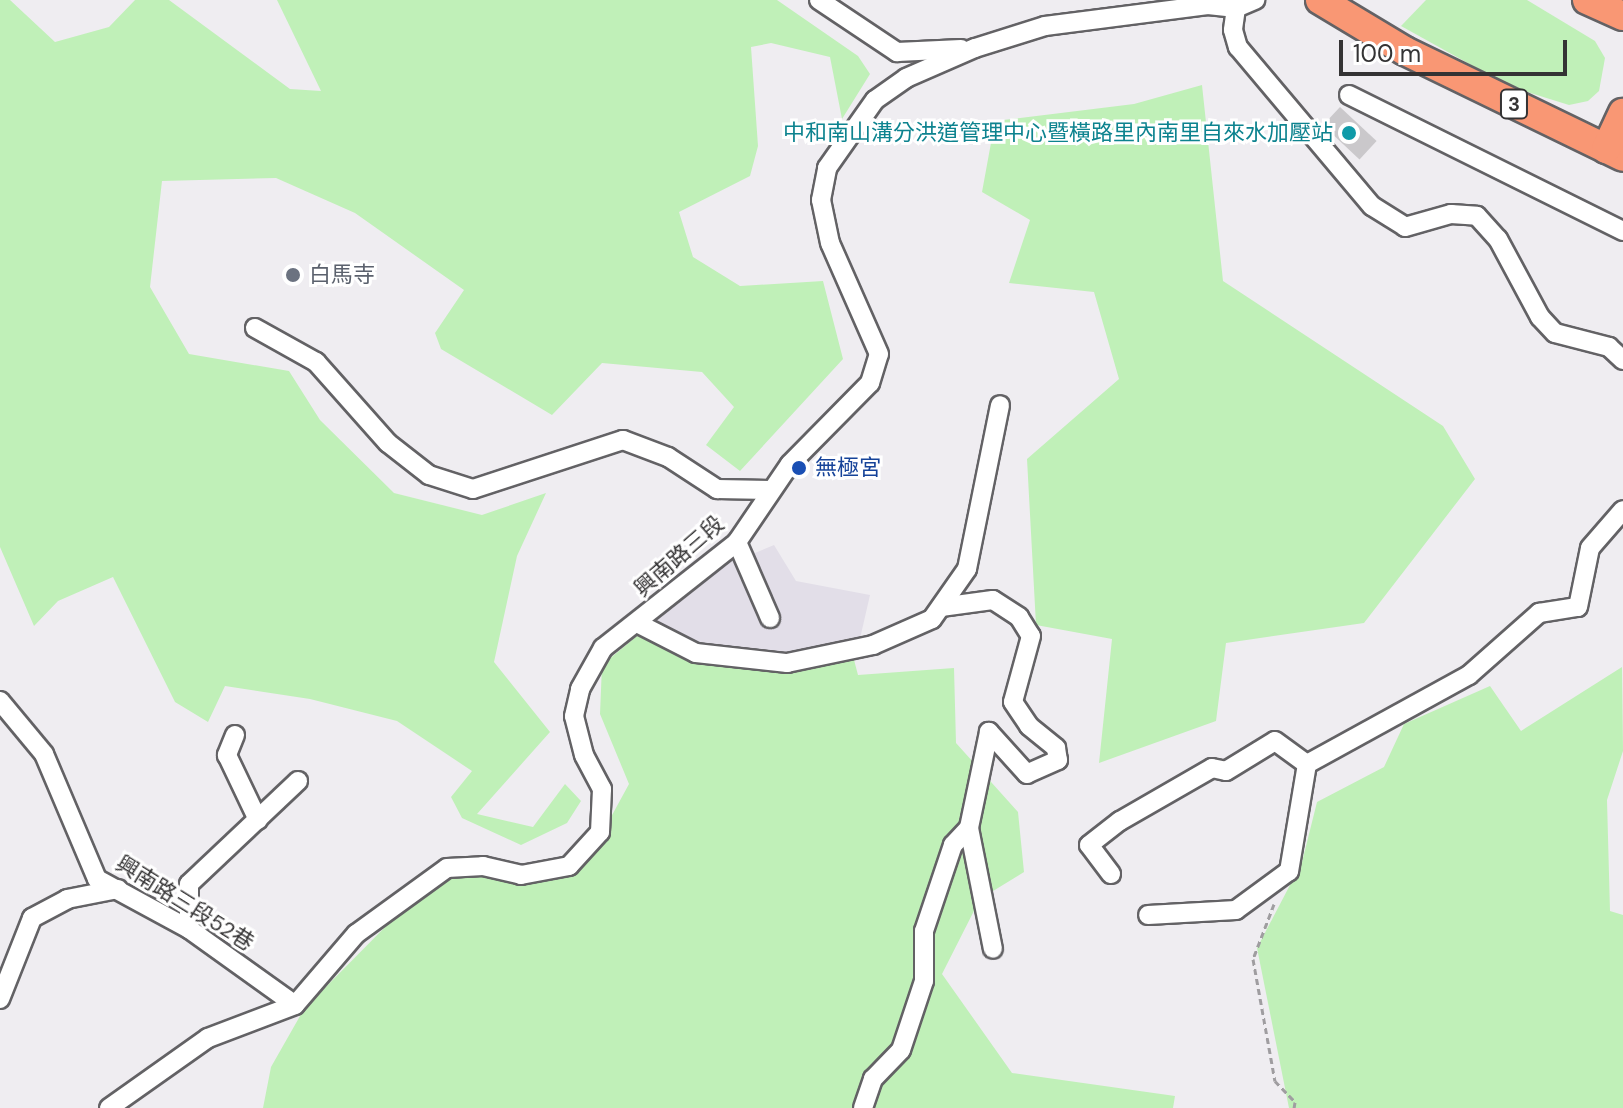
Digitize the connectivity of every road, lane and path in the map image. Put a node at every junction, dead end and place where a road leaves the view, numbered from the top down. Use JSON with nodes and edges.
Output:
{"nodes":[{"id":1,"x":819,"y":0,"type":"edge"},
{"id":2,"x":1255,"y":0,"type":"edge"},
{"id":3,"x":1320,"y":0,"type":"edge"},
{"id":4,"x":1587,"y":0,"type":"edge"},
{"id":5,"x":1236,"y":8,"type":"junction"},
{"id":6,"x":1623,"y":16,"type":"edge"},
{"id":7,"x":975,"y":48,"type":"junction"},
{"id":8,"x":1349,"y":95,"type":"dead end"},
{"id":9,"x":1623,"y":113,"type":"edge"},
{"id":10,"x":1614,"y":153,"type":"edge"},
{"id":11,"x":1623,"y":231,"type":"edge"},
{"id":12,"x":255,"y":328,"type":"dead end"},
{"id":13,"x":1623,"y":360,"type":"edge"},
{"id":14,"x":1000,"y":405,"type":"dead end"},
{"id":15,"x":770,"y":490,"type":"junction"},
{"id":16,"x":1623,"y":510,"type":"edge"},
{"id":17,"x":737,"y":542,"type":"junction"},
{"id":18,"x":941,"y":607,"type":"junction"},
{"id":19,"x":770,"y":618,"type":"dead end"},
{"id":20,"x":637,"y":623,"type":"junction"},
{"id":21,"x":0,"y":701,"type":"edge"},
{"id":22,"x":235,"y":735,"type":"dead end"},
{"id":23,"x":1307,"y":764,"type":"junction"},
{"id":24,"x":298,"y":781,"type":"dead end"},
{"id":25,"x":258,"y":820,"type":"junction"},
{"id":26,"x":969,"y":828,"type":"junction"},
{"id":27,"x":1289,"y":871,"type":"junction"},
{"id":28,"x":1111,"y":874,"type":"dead end"},
{"id":29,"x":118,"y":889,"type":"junction"},
{"id":30,"x":1148,"y":915,"type":"dead end"},
{"id":31,"x":189,"y":929,"type":"junction"},
{"id":32,"x":993,"y":949,"type":"dead end"},
{"id":33,"x":0,"y":999,"type":"edge"},
{"id":34,"x":295,"y":1005,"type":"junction"},
{"id":35,"x":109,"y":1108,"type":"edge"},
{"id":36,"x":863,"y":1108,"type":"edge"},
{"id":37,"x":1294,"y":1108,"type":"edge"}],
"edges":[{"from":1,"to":7,"type":"street"},
{"from":2,"to":5,"type":"street"},
{"from":3,"to":10,"type":"highway","number":"3"},
{"from":4,"to":6,"type":"highway"},
{"from":5,"to":7,"type":"street","name":"興南路三段"},
{"from":5,"to":13,"type":"street"},
{"from":7,"to":15,"type":"street","name":"興南路三段"},
{"from":8,"to":11,"type":"street"},
{"from":9,"to":10,"type":"highway"},
{"from":12,"to":15,"type":"street"},
{"from":14,"to":18,"type":"street"},
{"from":15,"to":17,"type":"street","name":"興南路三段"},
{"from":16,"to":23,"type":"street"},
{"from":17,"to":19,"type":"street"},
{"from":17,"to":20,"type":"street","name":"興南路三段"},
{"from":18,"to":20,"type":"street"},
{"from":18,"to":26,"type":"street"},
{"from":20,"to":34,"type":"street","name":"興南路三段"},
{"from":21,"to":29,"type":"street","name":"興南路三段52巷"},
{"from":22,"to":25,"type":"street"},
{"from":23,"to":27,"type":"street"},
{"from":23,"to":28,"type":"street"},
{"from":24,"to":25,"type":"street"},
{"from":25,"to":31,"type":"street"},
{"from":26,"to":32,"type":"street"},
{"from":26,"to":36,"type":"street"},
{"from":27,"to":30,"type":"street"},
{"from":27,"to":37,"type":"path"},
{"from":29,"to":31,"type":"street","name":"興南路三段52巷"},
{"from":29,"to":33,"type":"street"},
{"from":31,"to":34,"type":"street","name":"興南路三段52巷"},
{"from":34,"to":35,"type":"street","name":"興南路三段"}]}
